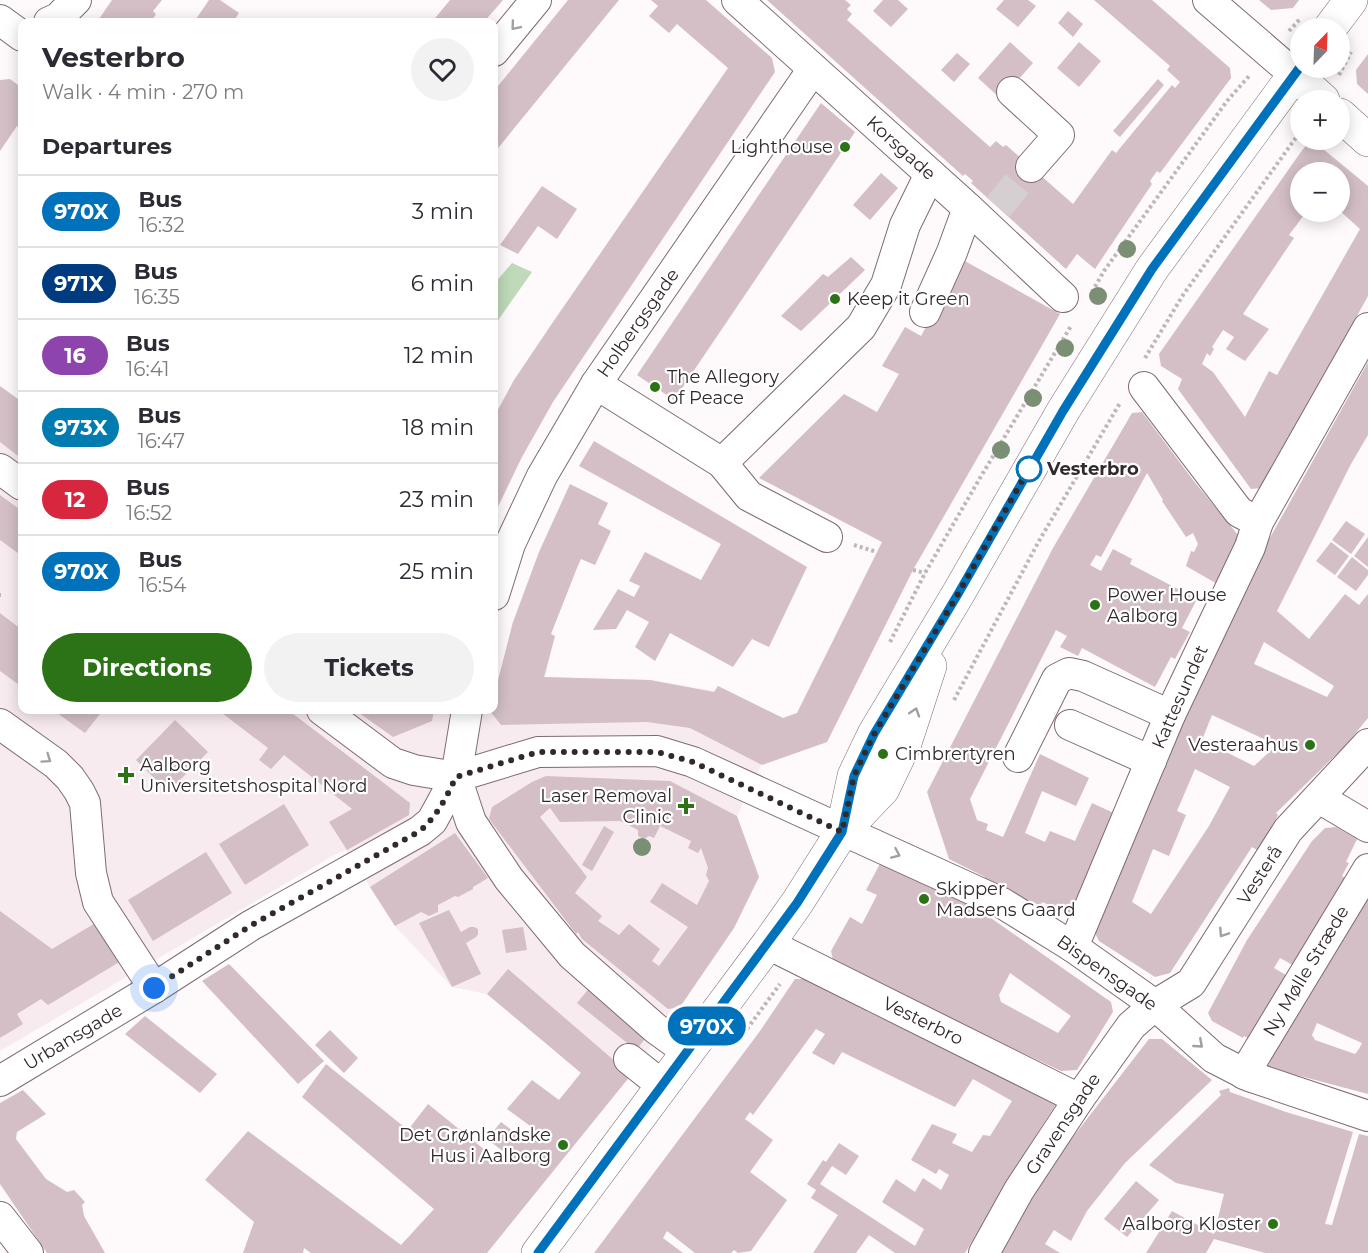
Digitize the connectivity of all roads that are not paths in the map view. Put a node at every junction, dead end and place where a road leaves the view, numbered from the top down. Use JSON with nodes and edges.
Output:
{"nodes":[{"id":1,"x":76,"y":0,"type":"edge"},
{"id":2,"x":536,"y":0,"type":"edge"},
{"id":3,"x":737,"y":0,"type":"edge"},
{"id":4,"x":1208,"y":0,"type":"edge"},
{"id":5,"x":1351,"y":0,"type":"edge"},
{"id":6,"x":58,"y":18,"type":"edge"},
{"id":7,"x":1338,"y":18,"type":"edge"},
{"id":8,"x":0,"y":20,"type":"edge"},
{"id":9,"x":18,"y":33,"type":"edge"},
{"id":10,"x":18,"y":38,"type":"edge"},
{"id":11,"x":498,"y":46,"type":"edge"},
{"id":12,"x":0,"y":49,"type":"edge"},
{"id":13,"x":1290,"y":65,"type":"edge"},
{"id":14,"x":813,"y":69,"type":"junction"},
{"id":15,"x":1293,"y":78,"type":"edge"},
{"id":16,"x":1304,"y":78,"type":"edge"},
{"id":17,"x":1314,"y":90,"type":"edge"},
{"id":18,"x":1011,"y":92,"type":"dead end"},
{"id":19,"x":1350,"y":124,"type":"edge"},
{"id":20,"x":1368,"y":140,"type":"edge"},
{"id":21,"x":1031,"y":167,"type":"tunnel mouth"},
{"id":22,"x":930,"y":174,"type":"junction"},
{"id":23,"x":983,"y":213,"type":"junction"},
{"id":24,"x":1063,"y":297,"type":"dead end"},
{"id":25,"x":925,"y":312,"type":"dead end"},
{"id":26,"x":1368,"y":328,"type":"edge"},
{"id":27,"x":1138,"y":381,"type":"road end"},
{"id":28,"x":596,"y":384,"type":"junction"},
{"id":29,"x":722,"y":463,"type":"junction"},
{"id":30,"x":0,"y":469,"type":"edge"},
{"id":31,"x":18,"y":482,"type":"edge"},
{"id":32,"x":1258,"y":522,"type":"junction"},
{"id":33,"x":827,"y":537,"type":"dead end"},
{"id":34,"x":498,"y":582,"type":"edge"},
{"id":35,"x":327,"y":714,"type":"edge"},
{"id":36,"x":466,"y":714,"type":"edge"},
{"id":37,"x":1170,"y":715,"type":"junction"},
{"id":38,"x":0,"y":724,"type":"edge"},
{"id":39,"x":1070,"y":725,"type":"dead end"},
{"id":40,"x":1368,"y":744,"type":"edge"},
{"id":41,"x":1018,"y":757,"type":"dead end"},
{"id":42,"x":1151,"y":761,"type":"junction"},
{"id":43,"x":456,"y":777,"type":"junction"},
{"id":44,"x":1319,"y":798,"type":"junction"},
{"id":45,"x":1368,"y":827,"type":"edge"},
{"id":46,"x":842,"y":832,"type":"junction"},
{"id":47,"x":1368,"y":869,"type":"edge"},
{"id":48,"x":768,"y":944,"type":"junction"},
{"id":49,"x":1073,"y":947,"type":"junction"},
{"id":50,"x":154,"y":988,"type":"junction"},
{"id":51,"x":1155,"y":1005,"type":"junction"},
{"id":52,"x":688,"y":1052,"type":"junction"},
{"id":53,"x":629,"y":1059,"type":"dead end"},
{"id":54,"x":1244,"y":1074,"type":"junction"},
{"id":55,"x":0,"y":1081,"type":"edge"},
{"id":56,"x":663,"y":1086,"type":"junction"},
{"id":57,"x":1079,"y":1099,"type":"junction"},
{"id":58,"x":1368,"y":1116,"type":"edge"},
{"id":59,"x":0,"y":1217,"type":"edge"},
{"id":60,"x":28,"y":1253,"type":"edge"},
{"id":61,"x":538,"y":1253,"type":"edge"},
{"id":62,"x":984,"y":1253,"type":"edge"}],
"edges":[{"from":1,"to":6,"type":"street"},
{"from":2,"to":11,"type":"street","one_way":true},
{"from":3,"to":14,"type":"street","name":"Korsgade"},
{"from":4,"to":13,"type":"street"},
{"from":5,"to":7,"type":"main road"},
{"from":8,"to":9,"type":"street"},
{"from":10,"to":12,"type":"street"},
{"from":14,"to":22,"type":"street","name":"Korsgade"},
{"from":14,"to":28,"type":"street","name":"Holbergsgade"},
{"from":15,"to":46,"type":"main road"},
{"from":16,"to":17,"type":"main road"},
{"from":18,"to":21,"type":"street"},
{"from":19,"to":20,"type":"main road"},
{"from":22,"to":23,"type":"street","name":"Korsgade"},
{"from":22,"to":29,"type":"street"},
{"from":23,"to":24,"type":"street","name":"Korsgade"},
{"from":23,"to":25,"type":"street"},
{"from":26,"to":32,"type":"street","name":"Kattesundet"},
{"from":27,"to":32,"type":"street"},
{"from":28,"to":29,"type":"street"},
{"from":28,"to":34,"type":"street","name":"Holbergsgade"},
{"from":29,"to":33,"type":"street"},
{"from":30,"to":31,"type":"street"},
{"from":32,"to":37,"type":"street","name":"Kattesundet"},
{"from":35,"to":43,"type":"street"},
{"from":36,"to":43,"type":"street"},
{"from":37,"to":41,"type":"street"},
{"from":37,"to":42,"type":"street","name":"Kattesundet"},
{"from":38,"to":50,"type":"street","one_way":true},
{"from":39,"to":42,"type":"street"},
{"from":40,"to":44,"type":"street","name":"Vesterå"},
{"from":42,"to":49,"type":"street","name":"Kattesundet"},
{"from":43,"to":46,"type":"street"},
{"from":43,"to":50,"type":"street","name":"Urbansgade"},
{"from":43,"to":52,"type":"street"},
{"from":44,"to":45,"type":"street"},
{"from":44,"to":51,"type":"street","name":"Vesterå","one_way":true},
{"from":46,"to":48,"type":"main road"},
{"from":46,"to":49,"type":"street","name":"Bispensgade","one_way":true},
{"from":47,"to":54,"type":"street","name":"Ny Mølle Stræde"},
{"from":48,"to":52,"type":"main road"},
{"from":48,"to":57,"type":"street","name":"Vesterbro"},
{"from":49,"to":51,"type":"street","name":"Bispensgade"},
{"from":50,"to":55,"type":"street","name":"Urbansgade"},
{"from":51,"to":54,"type":"street","name":"Bispensgade","one_way":true},
{"from":51,"to":57,"type":"street","name":"Gravensgade"},
{"from":52,"to":56,"type":"main road"},
{"from":53,"to":56,"type":"street"},
{"from":54,"to":58,"type":"street","name":"Bispensgade"},
{"from":56,"to":61,"type":"main road"},
{"from":57,"to":62,"type":"street","name":"Gravensgade"},
{"from":59,"to":60,"type":"street"}]}
